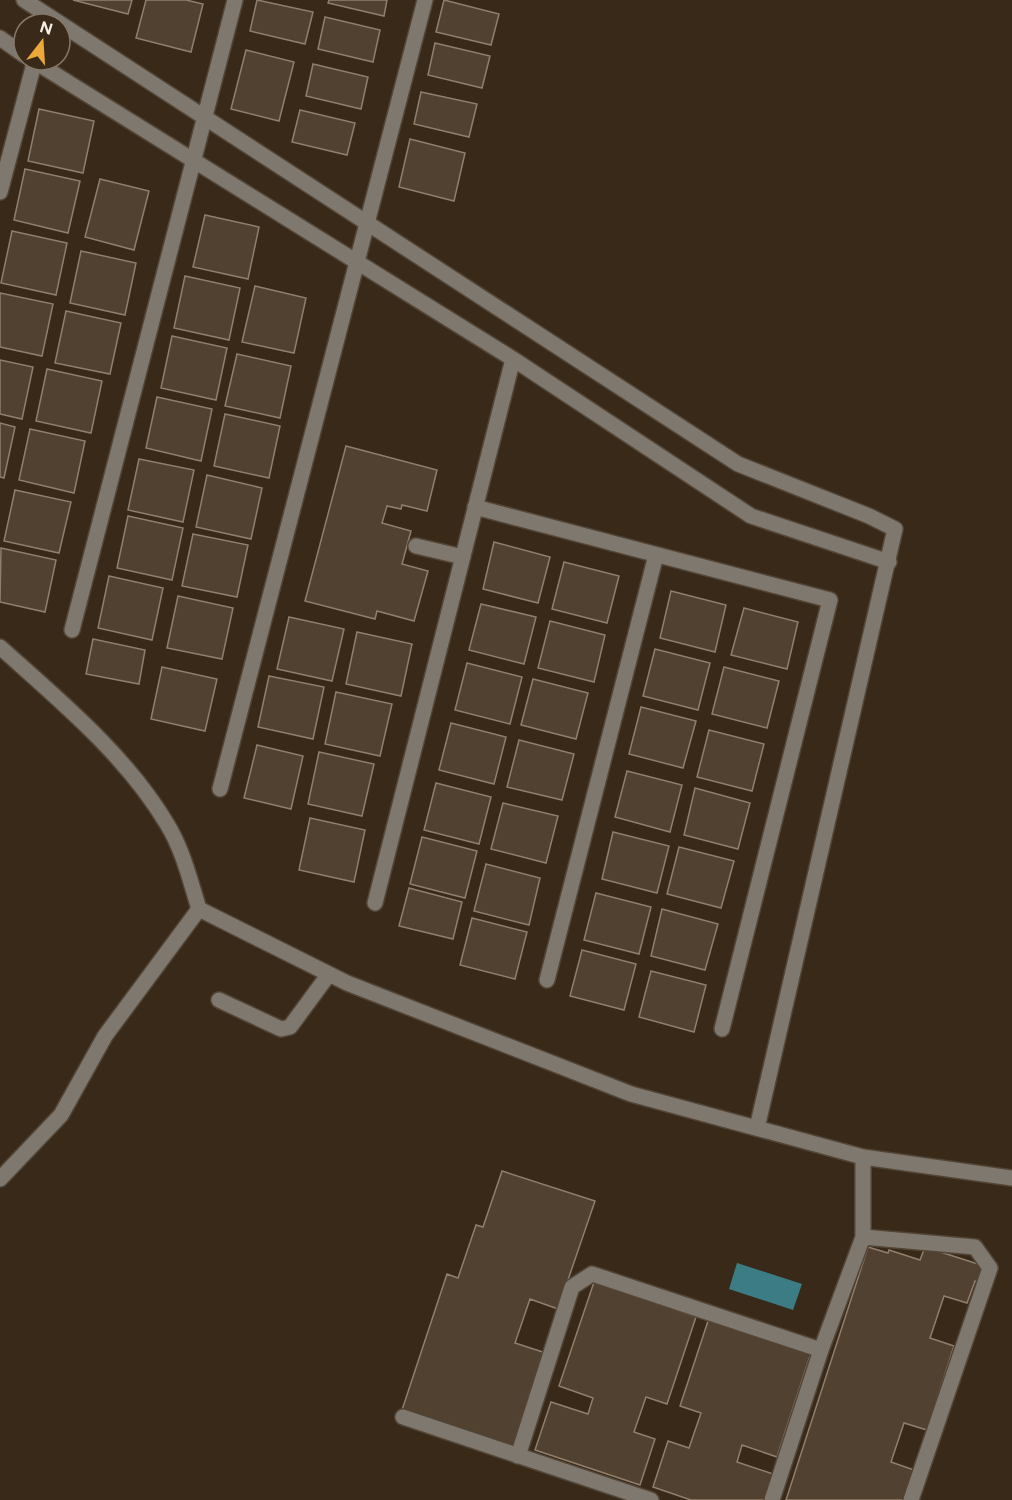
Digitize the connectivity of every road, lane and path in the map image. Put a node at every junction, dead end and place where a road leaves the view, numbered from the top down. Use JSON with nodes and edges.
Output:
{"nodes":[{"id":1,"x":24,"y":0,"type":"edge"},
{"id":2,"x":235,"y":0,"type":"edge"},
{"id":3,"x":425,"y":0,"type":"edge"},
{"id":4,"x":45,"y":12,"type":"edge"},
{"id":5,"x":72,"y":30,"type":"edge"},
{"id":6,"x":28,"y":72,"type":"edge"},
{"id":7,"x":52,"y":72,"type":"edge"},
{"id":8,"x":204,"y":118,"type":"junction"},
{"id":9,"x":193,"y":160,"type":"junction"},
{"id":10,"x":0,"y":192,"type":"edge"},
{"id":11,"x":368,"y":225,"type":"junction"},
{"id":12,"x":358,"y":263,"type":"junction"},
{"id":13,"x":513,"y":359,"type":"junction"},
{"id":14,"x":475,"y":507,"type":"junction"},
{"id":15,"x":416,"y":546,"type":"dead end"},
{"id":16,"x":656,"y":555,"type":"junction"},
{"id":17,"x":463,"y":557,"type":"junction"},
{"id":18,"x":889,"y":562,"type":"junction"},
{"id":19,"x":72,"y":630,"type":"dead end"},
{"id":20,"x":0,"y":647,"type":"edge"},
{"id":21,"x":220,"y":789,"type":"dead end"},
{"id":22,"x":375,"y":903,"type":"dead end"},
{"id":23,"x":199,"y":909,"type":"junction"},
{"id":24,"x":329,"y":974,"type":"junction"},
{"id":25,"x":548,"y":980,"type":"dead end"},
{"id":26,"x":219,"y":1000,"type":"dead end"},
{"id":27,"x":722,"y":1029,"type":"dead end"},
{"id":28,"x":756,"y":1128,"type":"junction"},
{"id":29,"x":863,"y":1157,"type":"junction"},
{"id":30,"x":1012,"y":1178,"type":"edge"},
{"id":31,"x":0,"y":1179,"type":"edge"},
{"id":32,"x":863,"y":1238,"type":"junction"},
{"id":33,"x":821,"y":1350,"type":"junction"},
{"id":34,"x":403,"y":1418,"type":"dead end"},
{"id":35,"x":518,"y":1456,"type":"junction"},
{"id":36,"x":651,"y":1500,"type":"edge"},
{"id":37,"x":772,"y":1500,"type":"edge"},
{"id":38,"x":911,"y":1500,"type":"edge"}],
"edges":[{"from":1,"to":4,"type":"street"},
{"from":2,"to":8,"type":"street"},
{"from":3,"to":11,"type":"street"},
{"from":5,"to":8,"type":"street"},
{"from":6,"to":10,"type":"street"},
{"from":7,"to":9,"type":"street"},
{"from":8,"to":9,"type":"street"},
{"from":8,"to":11,"type":"street"},
{"from":9,"to":12,"type":"street"},
{"from":9,"to":19,"type":"street"},
{"from":11,"to":12,"type":"street"},
{"from":11,"to":18,"type":"street"},
{"from":12,"to":13,"type":"street"},
{"from":12,"to":21,"type":"street"},
{"from":13,"to":14,"type":"street"},
{"from":13,"to":18,"type":"street"},
{"from":14,"to":16,"type":"street"},
{"from":14,"to":17,"type":"street"},
{"from":15,"to":17,"type":"street"},
{"from":16,"to":25,"type":"street"},
{"from":16,"to":27,"type":"street"},
{"from":17,"to":22,"type":"street"},
{"from":18,"to":28,"type":"street"},
{"from":20,"to":23,"type":"street"},
{"from":23,"to":24,"type":"street"},
{"from":23,"to":31,"type":"street"},
{"from":24,"to":26,"type":"street"},
{"from":24,"to":28,"type":"street"},
{"from":28,"to":29,"type":"street"},
{"from":29,"to":30,"type":"street"},
{"from":29,"to":32,"type":"street"},
{"from":32,"to":33,"type":"street"},
{"from":32,"to":38,"type":"street"},
{"from":33,"to":35,"type":"street"},
{"from":33,"to":37,"type":"street"},
{"from":34,"to":35,"type":"street"},
{"from":35,"to":36,"type":"street"}]}
